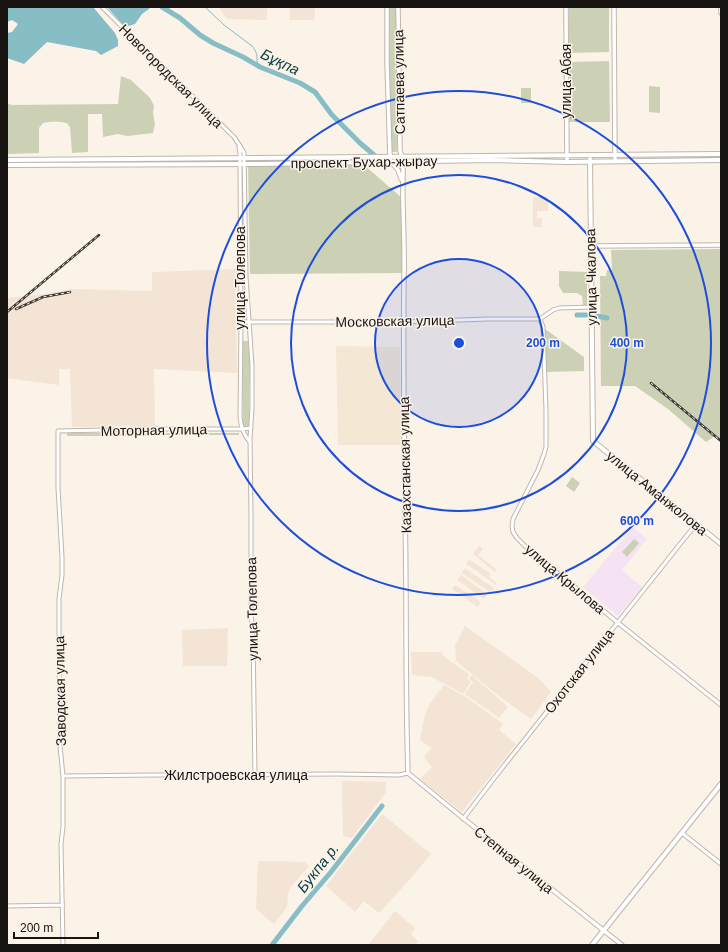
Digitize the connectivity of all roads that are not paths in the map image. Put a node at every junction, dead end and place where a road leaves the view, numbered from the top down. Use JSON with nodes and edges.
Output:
{"nodes":[{"id":1,"x":102,"y":7,"type":"edge"},
{"id":2,"x":387,"y":7,"type":"edge"},
{"id":3,"x":398,"y":7,"type":"edge"},
{"id":4,"x":566,"y":7,"type":"edge"},
{"id":5,"x":614,"y":7,"type":"edge"},
{"id":6,"x":721,"y":7,"type":"edge"},
{"id":7,"x":721,"y":12,"type":"edge"},
{"id":8,"x":721,"y":154,"type":"edge"},
{"id":9,"x":567,"y":155,"type":"junction"},
{"id":10,"x":590,"y":155,"type":"junction"},
{"id":11,"x":615,"y":155,"type":"junction"},
{"id":12,"x":390,"y":157,"type":"junction"},
{"id":13,"x":242,"y":158,"type":"junction"},
{"id":14,"x":402,"y":159,"type":"junction"},
{"id":15,"x":7,"y":160,"type":"edge"},
{"id":16,"x":721,"y":160,"type":"edge"},
{"id":17,"x":615,"y":161,"type":"junction"},
{"id":18,"x":114,"y":162,"type":"junction"},
{"id":19,"x":391,"y":162,"type":"junction"},
{"id":20,"x":567,"y":162,"type":"junction"},
{"id":21,"x":590,"y":162,"type":"junction"},
{"id":22,"x":242,"y":164,"type":"junction"},
{"id":23,"x":7,"y":165,"type":"edge"},
{"id":24,"x":403,"y":184,"type":"junction"},
{"id":25,"x":721,"y":245,"type":"edge"},
{"id":26,"x":591,"y":246,"type":"junction"},
{"id":27,"x":592,"y":307,"type":"junction"},
{"id":28,"x":540,"y":319,"type":"junction"},
{"id":29,"x":241,"y":322,"type":"junction"},
{"id":30,"x":249,"y":322,"type":"junction"},
{"id":31,"x":404,"y":322,"type":"junction"},
{"id":32,"x":250,"y":428,"type":"junction"},
{"id":33,"x":242,"y":429,"type":"junction"},
{"id":34,"x":58,"y":432,"type":"joint"},
{"id":35,"x":593,"y":441,"type":"joint"},
{"id":36,"x":250,"y":443,"type":"junction"},
{"id":37,"x":696,"y":524,"type":"junction"},
{"id":38,"x":721,"y":544,"type":"edge"},
{"id":39,"x":617,"y":622,"type":"junction"},
{"id":40,"x":721,"y":705,"type":"edge"},
{"id":41,"x":408,"y":773,"type":"junction"},
{"id":42,"x":255,"y":775,"type":"junction"},
{"id":43,"x":63,"y":776,"type":"junction"},
{"id":44,"x":721,"y":784,"type":"edge"},
{"id":45,"x":463,"y":819,"type":"junction"},
{"id":46,"x":682,"y":833,"type":"junction"},
{"id":47,"x":721,"y":864,"type":"edge"},
{"id":48,"x":63,"y":905,"type":"junction"},
{"id":49,"x":7,"y":906,"type":"edge"},
{"id":50,"x":604,"y":930,"type":"junction"},
{"id":51,"x":63,"y":945,"type":"edge"},
{"id":52,"x":592,"y":945,"type":"edge"},
{"id":53,"x":622,"y":945,"type":"edge"}],
"edges":[{"from":1,"to":13,"type":"street","name":"Новогородская улица"},
{"from":2,"to":12,"type":"main road","name":"Сатпаева улица"},
{"from":3,"to":14,"type":"main road","name":"Сатпаева улица"},
{"from":4,"to":9,"type":"main road","name":"улица Абая"},
{"from":5,"to":11,"type":"main road"},
{"from":6,"to":7,"type":"main road"},
{"from":8,"to":11,"type":"main road","name":"проспект Бухар-жырау"},
{"from":9,"to":10,"type":"main road","name":"проспект Бухар-жырау"},
{"from":9,"to":14,"type":"main road","name":"проспект Бухар-жырау"},
{"from":9,"to":20,"type":"main road","name":"улица Абая"},
{"from":10,"to":11,"type":"main road","name":"проспект Бухар-жырау"},
{"from":10,"to":21,"type":"main road","name":"улица Чкалова"},
{"from":11,"to":17,"type":"main road"},
{"from":12,"to":13,"type":"main road","name":"проспект Бухар-жырау"},
{"from":12,"to":14,"type":"main road","name":"проспект Бухар-жырау"},
{"from":12,"to":19,"type":"main road","name":"Сатпаева улица"},
{"from":13,"to":18,"type":"main road","name":"проспект Бухар-жырау"},
{"from":13,"to":22,"type":"street","name":"улица Толепова"},
{"from":14,"to":19,"type":"main road","name":"проспект Бухар-жырау"},
{"from":14,"to":20,"type":"main road","name":"проспект Бухар-жырау"},
{"from":14,"to":24,"type":"main road","name":"Казахстанская улица"},
{"from":15,"to":18,"type":"main road","name":"проспект Бухар-жырау"},
{"from":16,"to":17,"type":"main road","name":"проспект Бухар-жырау"},
{"from":17,"to":21,"type":"main road","name":"проспект Бухар-жырау"},
{"from":18,"to":22,"type":"main road","name":"проспект Бухар-жырау"},
{"from":18,"to":23,"type":"main road","name":"проспект Бухар-жырау"},
{"from":19,"to":22,"type":"main road","name":"проспект Бухар-жырау"},
{"from":19,"to":24,"type":"main road","name":"Сатпаева улица"},
{"from":20,"to":21,"type":"main road","name":"проспект Бухар-жырау"},
{"from":21,"to":26,"type":"main road","name":"улица Чкалова"},
{"from":22,"to":29,"type":"street","name":"улица Толепова"},
{"from":22,"to":30,"type":"street","name":"улица Толепова"},
{"from":24,"to":31,"type":"main road","name":"Казахстанская улица"},
{"from":25,"to":26,"type":"main road"},
{"from":26,"to":27,"type":"main road","name":"улица Чкалова"},
{"from":27,"to":28,"type":"street"},
{"from":27,"to":35,"type":"main road","name":"улица Чкалова"},
{"from":28,"to":31,"type":"street","name":"Московская улица"},
{"from":28,"to":39,"type":"street","name":"улица Крылова"},
{"from":29,"to":30,"type":"street","name":"Московская улица"},
{"from":29,"to":33,"type":"street","name":"улица Толепова"},
{"from":30,"to":31,"type":"street","name":"Московская улица"},
{"from":30,"to":32,"type":"street","name":"улица Толепова"},
{"from":31,"to":41,"type":"main road","name":"Казахстанская улица"},
{"from":32,"to":33,"type":"street","name":"Моторная улица"},
{"from":32,"to":36,"type":"street","name":"улица Толепова"},
{"from":33,"to":34,"type":"street","name":"Моторная улица"},
{"from":33,"to":36,"type":"street","name":"улица Толепова"},
{"from":34,"to":43,"type":"street","name":"Заводская улица"},
{"from":35,"to":37,"type":"main road","name":"улица Аманжолова"},
{"from":36,"to":42,"type":"street","name":"улица Толепова"},
{"from":37,"to":38,"type":"main road","name":"улица Аманжолова"},
{"from":37,"to":39,"type":"street","name":"Охотская улица"},
{"from":39,"to":40,"type":"street","name":"улица Крылова"},
{"from":39,"to":45,"type":"street","name":"Охотская улица"},
{"from":41,"to":42,"type":"street","name":"Жилстроевская улица"},
{"from":41,"to":45,"type":"main road","name":"Степная улица"},
{"from":42,"to":43,"type":"street","name":"Жилстроевская улица"},
{"from":43,"to":48,"type":"street","name":"Заводская улица"},
{"from":44,"to":46,"type":"main road"},
{"from":45,"to":50,"type":"main road","name":"Степная улица"},
{"from":46,"to":47,"type":"street"},
{"from":46,"to":50,"type":"main road"},
{"from":48,"to":49,"type":"street"},
{"from":48,"to":51,"type":"street","name":"Заводская улица"},
{"from":50,"to":52,"type":"main road"},
{"from":50,"to":53,"type":"main road","name":"Степная улица"}]}
